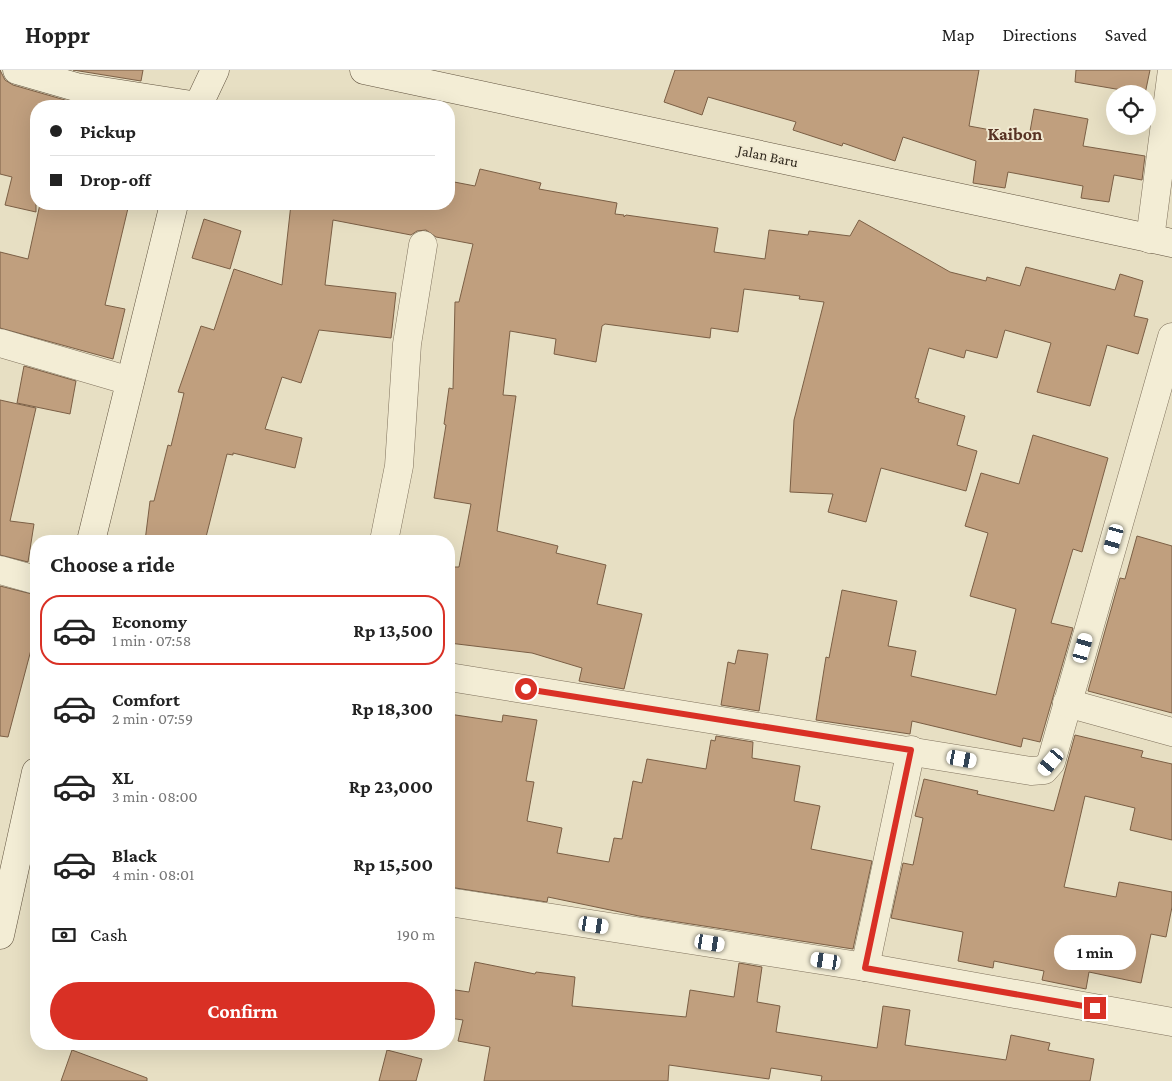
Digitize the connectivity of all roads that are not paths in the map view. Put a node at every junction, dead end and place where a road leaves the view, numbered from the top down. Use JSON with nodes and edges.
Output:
{"nodes":[{"id":1,"x":17,"y":70,"type":"edge"},
{"id":2,"x":216,"y":70,"type":"edge"},
{"id":3,"x":364,"y":70,"type":"edge"},
{"id":4,"x":1172,"y":70,"type":"edge"},
{"id":5,"x":159,"y":100,"type":"edge"},
{"id":6,"x":201,"y":100,"type":"edge"},
{"id":7,"x":173,"y":210,"type":"edge"},
{"id":8,"x":1161,"y":241,"type":"edge"},
{"id":9,"x":423,"y":245,"type":"dead end"},
{"id":10,"x":1172,"y":337,"type":"edge"},
{"id":11,"x":0,"y":343,"type":"edge"},
{"id":12,"x":130,"y":381,"type":"junction"},
{"id":13,"x":92,"y":535,"type":"edge"},
{"id":14,"x":385,"y":535,"type":"edge"},
{"id":15,"x":0,"y":570,"type":"edge"},
{"id":16,"x":30,"y":578,"type":"edge"},
{"id":17,"x":455,"y":678,"type":"edge"},
{"id":18,"x":1068,"y":703,"type":"junction"},
{"id":19,"x":1172,"y":732,"type":"edge"},
{"id":20,"x":911,"y":750,"type":"junction"},
{"id":21,"x":29,"y":835,"type":"edge"},
{"id":22,"x":455,"y":903,"type":"edge"},
{"id":23,"x":0,"y":935,"type":"edge"},
{"id":24,"x":865,"y":968,"type":"junction"},
{"id":25,"x":1172,"y":1022,"type":"edge"}],
"edges":[{"from":1,"to":5,"type":"street"},
{"from":2,"to":6,"type":"street"},
{"from":3,"to":8,"type":"street","name":"Jalan Baru"},
{"from":4,"to":8,"type":"street"},
{"from":7,"to":12,"type":"street"},
{"from":9,"to":14,"type":"street"},
{"from":10,"to":18,"type":"street"},
{"from":11,"to":12,"type":"street"},
{"from":12,"to":13,"type":"street"},
{"from":15,"to":16,"type":"street"},
{"from":17,"to":20,"type":"street"},
{"from":18,"to":19,"type":"street"},
{"from":18,"to":20,"type":"street"},
{"from":20,"to":24,"type":"street"},
{"from":21,"to":23,"type":"street"},
{"from":22,"to":24,"type":"street"},
{"from":24,"to":25,"type":"street"}]}
